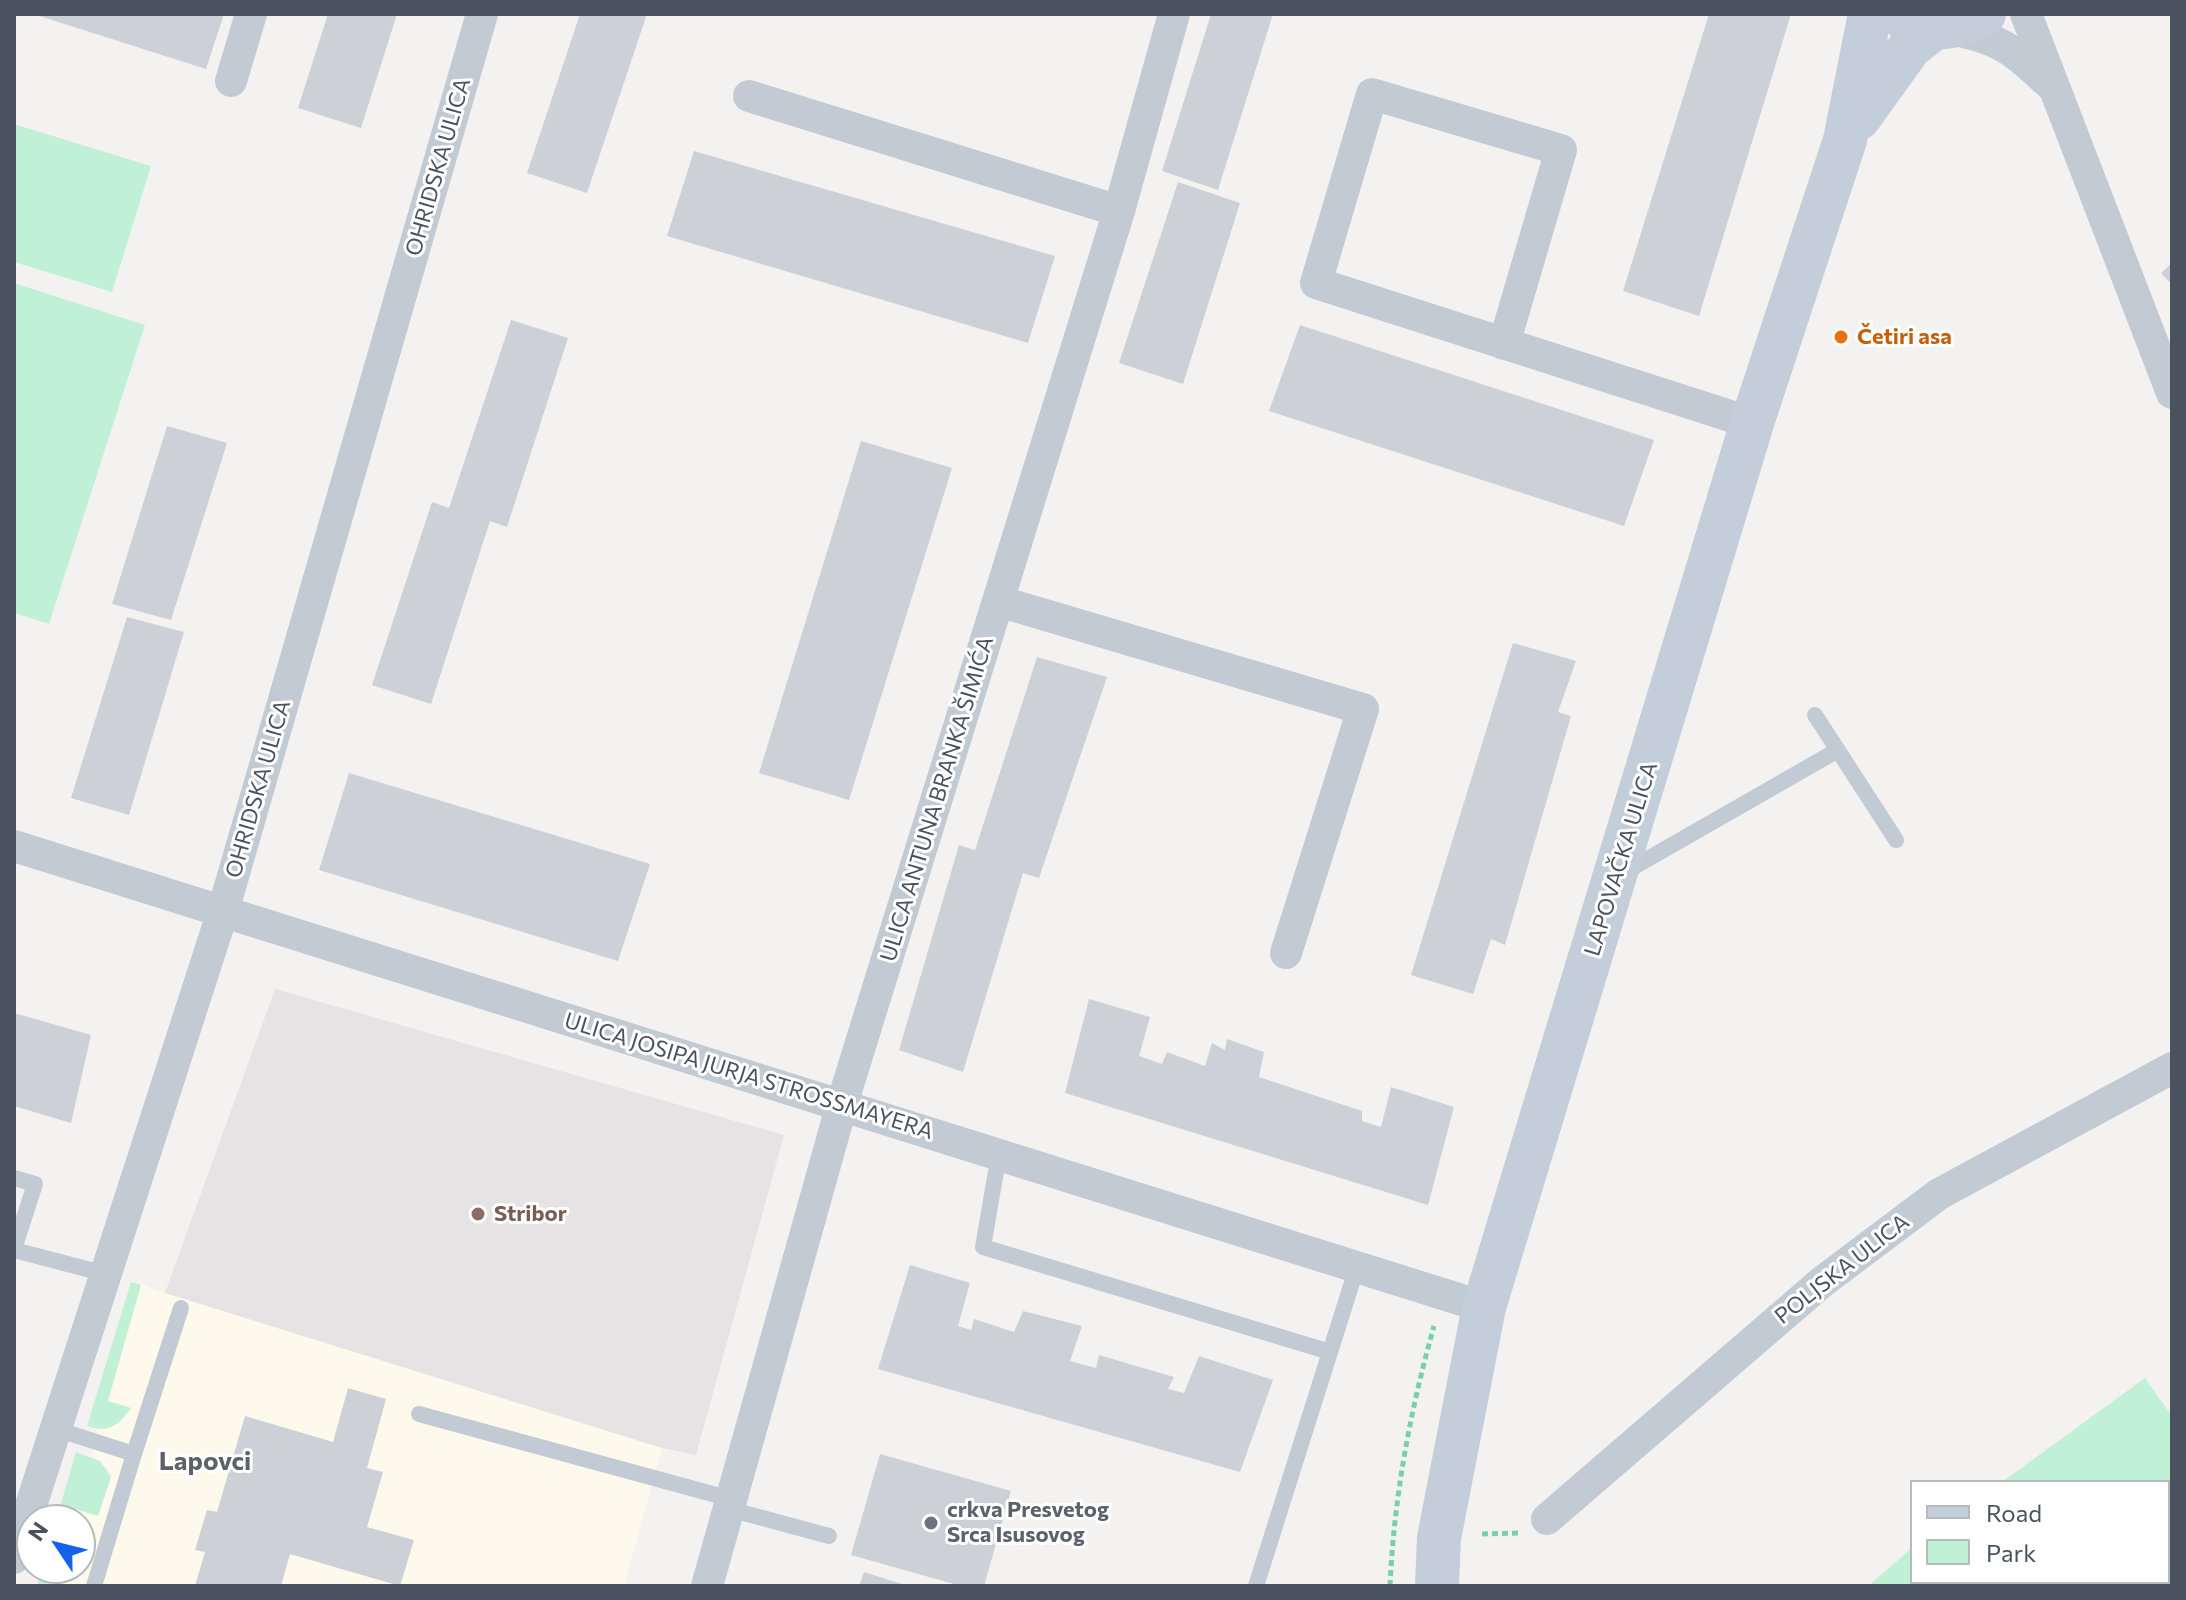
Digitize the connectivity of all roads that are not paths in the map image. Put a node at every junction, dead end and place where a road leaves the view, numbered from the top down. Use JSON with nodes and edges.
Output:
{"nodes":[{"id":1,"x":251,"y":14,"type":"edge"},
{"id":2,"x":482,"y":14,"type":"edge"},
{"id":3,"x":1174,"y":14,"type":"edge"},
{"id":4,"x":1870,"y":14,"type":"edge"},
{"id":5,"x":1894,"y":14,"type":"edge"},
{"id":6,"x":2026,"y":14,"type":"edge"},
{"id":7,"x":1954,"y":23,"type":"edge"},
{"id":8,"x":231,"y":81,"type":"dead end"},
{"id":9,"x":2059,"y":93,"type":"junction"},
{"id":10,"x":749,"y":96,"type":"dead end"},
{"id":11,"x":1845,"y":140,"type":"junction"},
{"id":12,"x":1119,"y":211,"type":"junction"},
{"id":13,"x":1504,"y":344,"type":"junction"},
{"id":14,"x":2172,"y":393,"type":"edge"},
{"id":15,"x":1752,"y":423,"type":"junction"},
{"id":16,"x":998,"y":601,"type":"junction"},
{"id":17,"x":1815,"y":715,"type":"dead end"},
{"id":18,"x":1838,"y":750,"type":"junction"},
{"id":19,"x":1896,"y":840,"type":"dead end"},
{"id":20,"x":14,"y":846,"type":"edge"},
{"id":21,"x":1616,"y":876,"type":"junction"},
{"id":22,"x":223,"y":911,"type":"junction"},
{"id":23,"x":1286,"y":953,"type":"dead end"},
{"id":24,"x":2172,"y":1068,"type":"edge"},
{"id":25,"x":842,"y":1104,"type":"junction"},
{"id":26,"x":999,"y":1154,"type":"junction"},
{"id":27,"x":14,"y":1178,"type":"edge"},
{"id":28,"x":14,"y":1250,"type":"edge"},
{"id":29,"x":1357,"y":1267,"type":"junction"},
{"id":30,"x":106,"y":1274,"type":"junction"},
{"id":31,"x":1484,"y":1307,"type":"junction"},
{"id":32,"x":181,"y":1308,"type":"dead end"},
{"id":33,"x":1330,"y":1352,"type":"junction"},
{"id":34,"x":419,"y":1414,"type":"dead end"},
{"id":35,"x":56,"y":1429,"type":"junction"},
{"id":36,"x":134,"y":1454,"type":"junction"},
{"id":37,"x":730,"y":1504,"type":"junction"},
{"id":38,"x":1547,"y":1519,"type":"dead end"},
{"id":39,"x":829,"y":1536,"type":"dead end"},
{"id":40,"x":14,"y":1558,"type":"edge"},
{"id":41,"x":94,"y":1586,"type":"edge"},
{"id":42,"x":707,"y":1586,"type":"edge"},
{"id":43,"x":1256,"y":1586,"type":"edge"},
{"id":44,"x":1437,"y":1586,"type":"edge"}],
"edges":[{"from":1,"to":8,"type":"street"},
{"from":2,"to":22,"type":"street","name":"OHRIDSKA ULICA"},
{"from":3,"to":12,"type":"street","name":"ULICA ANTUNA BRANKA ŠIMIĆA"},
{"from":4,"to":11,"type":"main road","name":"LAPOVAČKA ULICA"},
{"from":5,"to":7,"type":"main road"},
{"from":6,"to":9,"type":"street"},
{"from":7,"to":9,"type":"street"},
{"from":7,"to":11,"type":"main road","name":"LAPOVAČKA ULICA"},
{"from":9,"to":14,"type":"street"},
{"from":10,"to":12,"type":"street"},
{"from":11,"to":15,"type":"main road","name":"LAPOVAČKA ULICA"},
{"from":12,"to":16,"type":"street","name":"ULICA ANTUNA BRANKA ŠIMIĆA"},
{"from":13,"to":13,"type":"street"},
{"from":13,"to":15,"type":"street"},
{"from":15,"to":21,"type":"main road","name":"LAPOVAČKA ULICA"},
{"from":16,"to":23,"type":"street"},
{"from":16,"to":25,"type":"street","name":"ULICA ANTUNA BRANKA ŠIMIĆA"},
{"from":17,"to":18,"type":"lane"},
{"from":18,"to":19,"type":"lane"},
{"from":18,"to":21,"type":"lane"},
{"from":20,"to":22,"type":"street","name":"ULICA JOSIPA JURJA STROSSMAYERA"},
{"from":21,"to":31,"type":"main road","name":"LAPOVAČKA ULICA"},
{"from":22,"to":25,"type":"street","name":"ULICA JOSIPA JURJA STROSSMAYERA"},
{"from":22,"to":30,"type":"street","name":"OHRIDSKA ULICA"},
{"from":24,"to":38,"type":"street","name":"POLJSKA ULICA"},
{"from":25,"to":26,"type":"street","name":"ULICA JOSIPA JURJA STROSSMAYERA"},
{"from":25,"to":37,"type":"street","name":"ULICA ANTUNA BRANKA ŠIMIĆA"},
{"from":26,"to":29,"type":"street","name":"ULICA JOSIPA JURJA STROSSMAYERA"},
{"from":26,"to":33,"type":"lane"},
{"from":27,"to":28,"type":"lane"},
{"from":28,"to":30,"type":"lane"},
{"from":29,"to":31,"type":"street","name":"ULICA JOSIPA JURJA STROSSMAYERA"},
{"from":29,"to":33,"type":"lane"},
{"from":30,"to":35,"type":"street","name":"OHRIDSKA ULICA"},
{"from":31,"to":44,"type":"main road","name":"LAPOVAČKA ULICA"},
{"from":32,"to":36,"type":"lane"},
{"from":33,"to":43,"type":"lane"},
{"from":34,"to":37,"type":"lane"},
{"from":35,"to":36,"type":"lane"},
{"from":35,"to":40,"type":"street","name":"OHRIDSKA ULICA"},
{"from":36,"to":41,"type":"lane"},
{"from":37,"to":39,"type":"lane"},
{"from":37,"to":42,"type":"street","name":"ULICA ANTUNA BRANKA ŠIMIĆA"}]}
